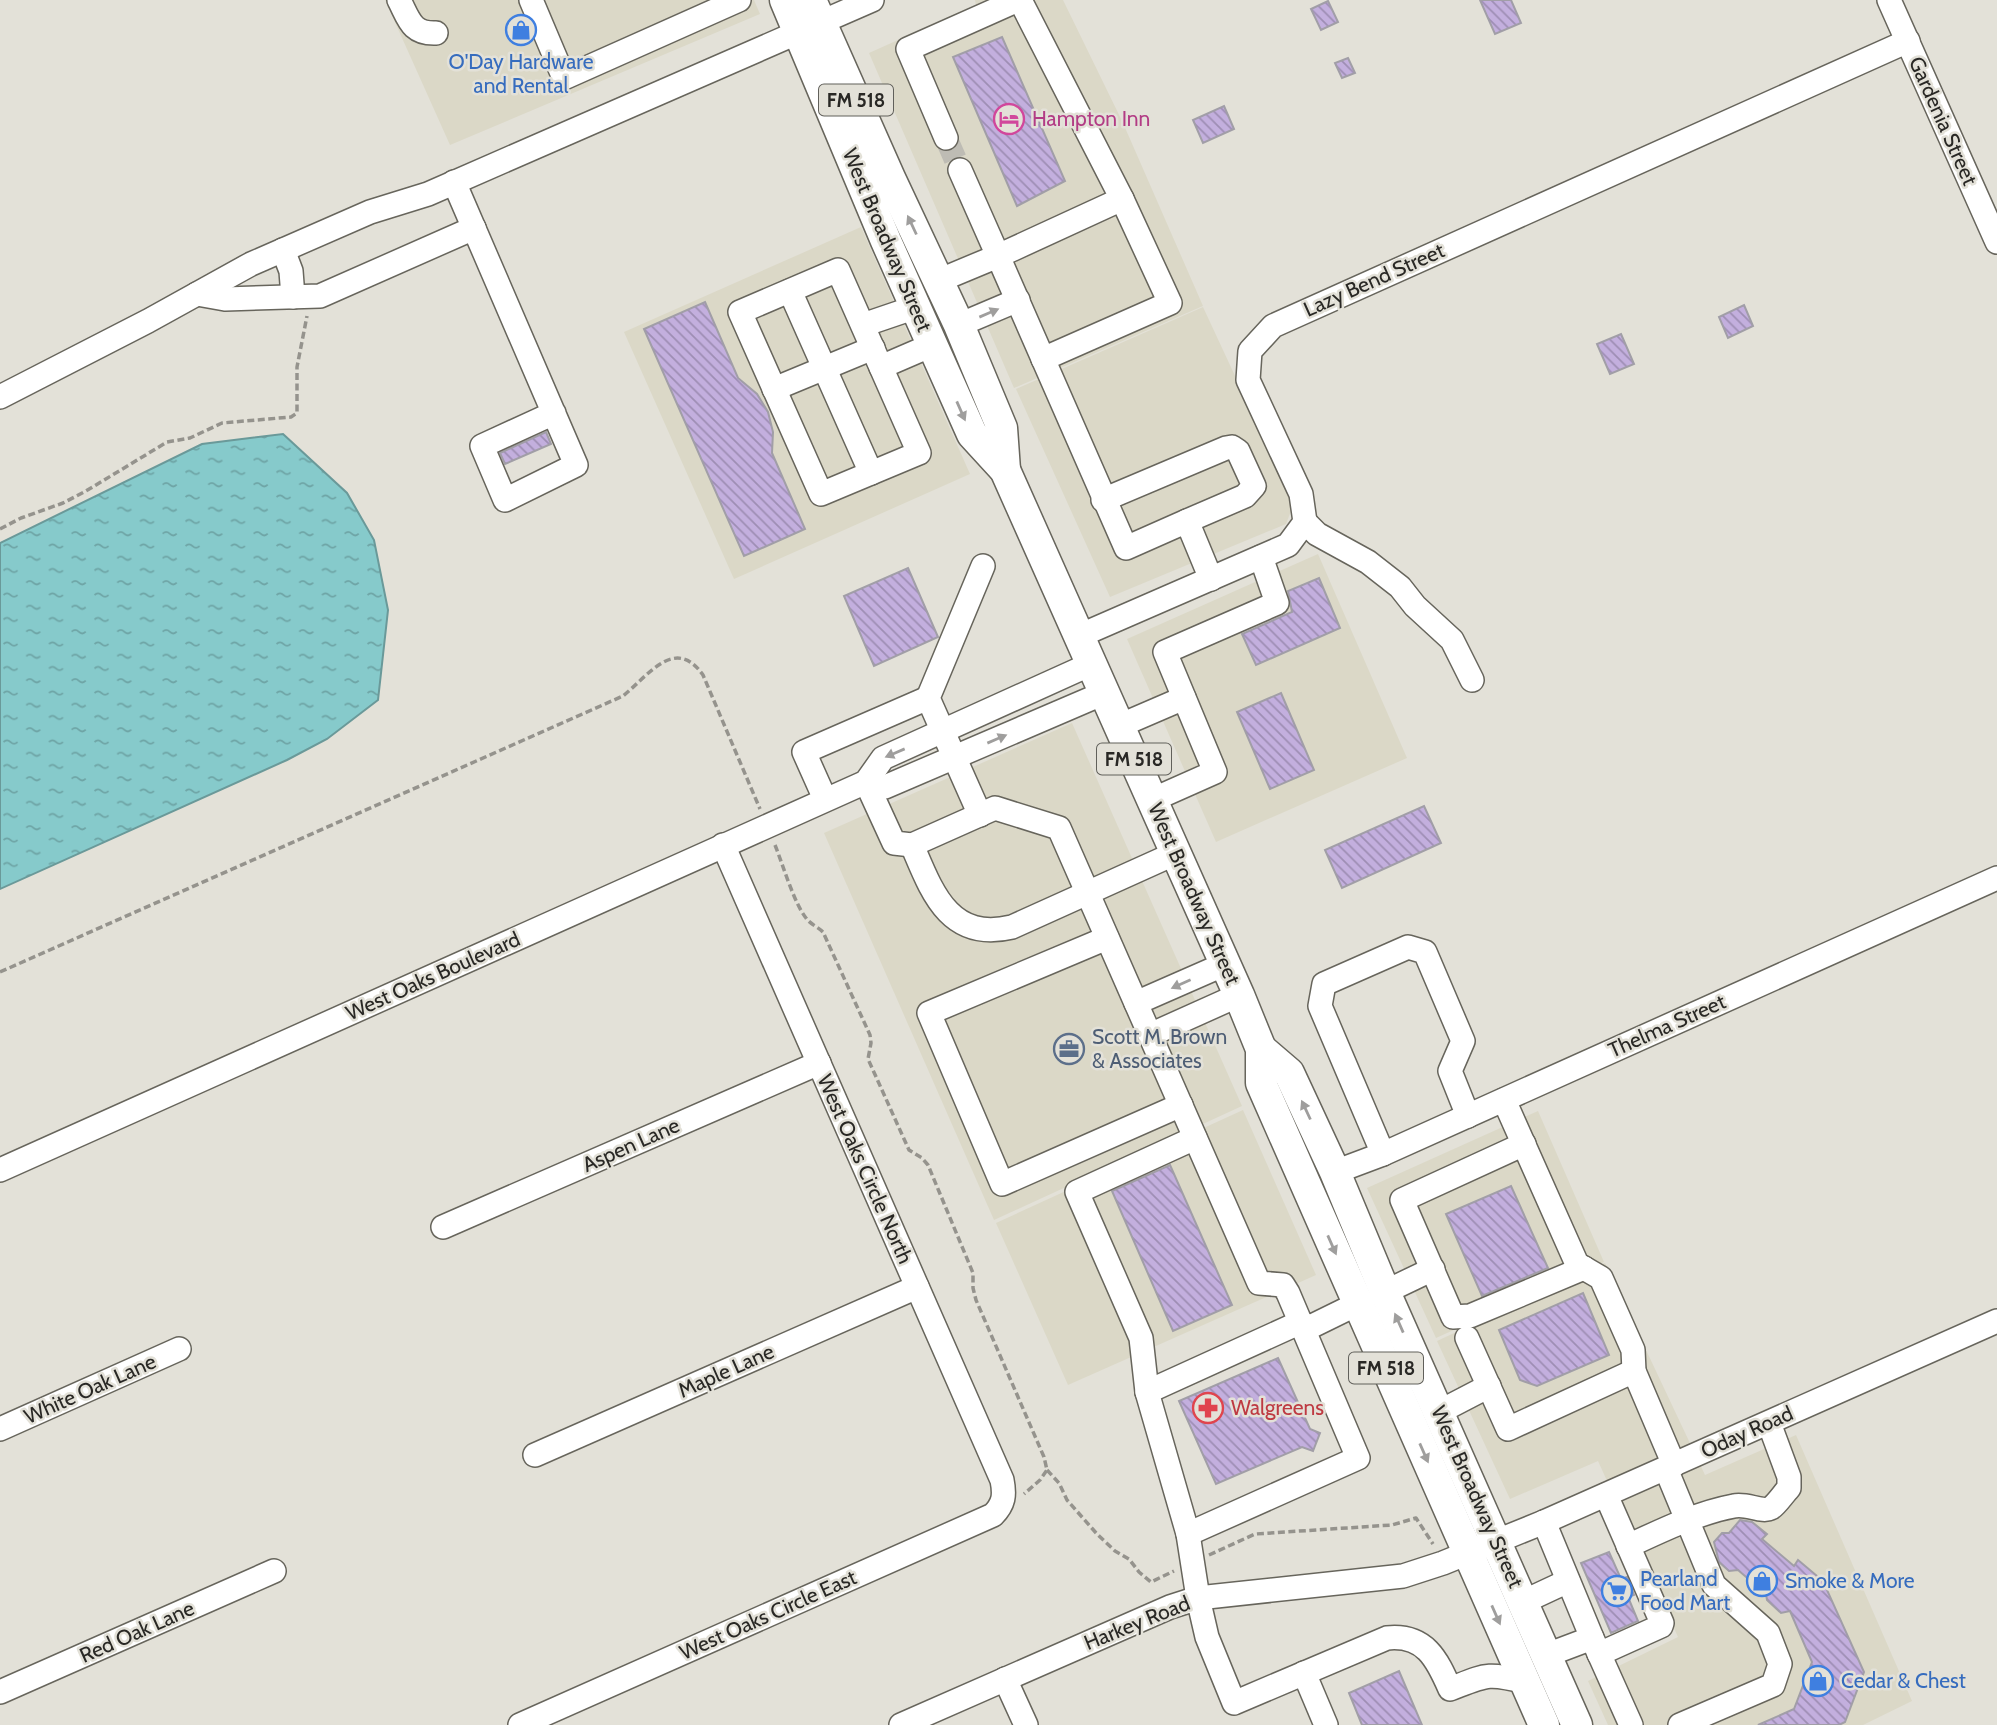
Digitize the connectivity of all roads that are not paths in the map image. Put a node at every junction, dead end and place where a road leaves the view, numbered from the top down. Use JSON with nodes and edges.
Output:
{"nodes":[{"id":1,"x":399,"y":0,"type":"edge"},
{"id":2,"x":531,"y":0,"type":"edge"},
{"id":3,"x":739,"y":0,"type":"edge"},
{"id":4,"x":785,"y":0,"type":"edge"},
{"id":5,"x":872,"y":0,"type":"edge"},
{"id":6,"x":1019,"y":0,"type":"edge"},
{"id":7,"x":1889,"y":0,"type":"edge"},
{"id":8,"x":811,"y":18,"type":"edge"},
{"id":9,"x":436,"y":33,"type":"dead end"},
{"id":10,"x":1908,"y":41,"type":"junction"},
{"id":11,"x":946,"y":138,"type":"tunnel mouth"},
{"id":12,"x":960,"y":170,"type":"tunnel mouth"},
{"id":13,"x":454,"y":183,"type":"junction"},
{"id":14,"x":1122,"y":200,"type":"junction"},
{"id":15,"x":474,"y":228,"type":"junction"},
{"id":16,"x":886,"y":241,"type":"junction"},
{"id":17,"x":1997,"y":242,"type":"edge"},
{"id":18,"x":283,"y":250,"type":"junction"},
{"id":19,"x":998,"y":256,"type":"junction"},
{"id":20,"x":937,"y":281,"type":"junction"},
{"id":21,"x":790,"y":291,"type":"junction"},
{"id":22,"x":197,"y":294,"type":"junction"},
{"id":23,"x":301,"y":297,"type":"junction"},
{"id":24,"x":1018,"y":300,"type":"junction"},
{"id":25,"x":916,"y":307,"type":"junction"},
{"id":26,"x":863,"y":325,"type":"junction"},
{"id":27,"x":960,"y":325,"type":"junction"},
{"id":28,"x":932,"y":345,"type":"junction"},
{"id":29,"x":877,"y":357,"type":"junction"},
{"id":30,"x":1043,"y":359,"type":"junction"},
{"id":31,"x":824,"y":368,"type":"junction"},
{"id":32,"x":774,"y":389,"type":"junction"},
{"id":33,"x":987,"y":393,"type":"junction"},
{"id":34,"x":0,"y":397,"type":"edge"},
{"id":35,"x":554,"y":413,"type":"dead end"},
{"id":36,"x":1005,"y":470,"type":"junction"},
{"id":37,"x":871,"y":473,"type":"junction"},
{"id":38,"x":1103,"y":500,"type":"junction"},
{"id":39,"x":1187,"y":521,"type":"junction"},
{"id":40,"x":1306,"y":522,"type":"junction"},
{"id":41,"x":1261,"y":557,"type":"junction"},
{"id":42,"x":983,"y":566,"type":"dead end"},
{"id":43,"x":1211,"y":579,"type":"junction"},
{"id":44,"x":1079,"y":636,"type":"junction"},
{"id":45,"x":1091,"y":664,"type":"junction"},
{"id":46,"x":1472,"y":680,"type":"dead end"},
{"id":47,"x":1104,"y":693,"type":"junction"},
{"id":48,"x":929,"y":698,"type":"junction"},
{"id":49,"x":1184,"y":698,"type":"junction"},
{"id":50,"x":1119,"y":726,"type":"junction"},
{"id":51,"x":943,"y":732,"type":"junction"},
{"id":52,"x":954,"y":757,"type":"junction"},
{"id":53,"x":866,"y":782,"type":"junction"},
{"id":54,"x":825,"y":799,"type":"junction"},
{"id":55,"x":1152,"y":800,"type":"junction"},
{"id":56,"x":980,"y":815,"type":"junction"},
{"id":57,"x":723,"y":845,"type":"junction"},
{"id":58,"x":912,"y":845,"type":"junction"},
{"id":59,"x":1175,"y":853,"type":"junction"},
{"id":60,"x":1997,"y":878,"type":"edge"},
{"id":61,"x":1087,"y":893,"type":"junction"},
{"id":62,"x":1107,"y":937,"type":"junction"},
{"id":63,"x":1225,"y":964,"type":"junction"},
{"id":64,"x":1239,"y":995,"type":"junction"},
{"id":65,"x":1136,"y":1003,"type":"junction"},
{"id":66,"x":1150,"y":1035,"type":"junction"},
{"id":67,"x":1261,"y":1049,"type":"junction"},
{"id":68,"x":819,"y":1063,"type":"junction"},
{"id":69,"x":1504,"y":1100,"type":"junction"},
{"id":70,"x":1181,"y":1105,"type":"junction"},
{"id":71,"x":1468,"y":1116,"type":"junction"},
{"id":72,"x":1195,"y":1138,"type":"junction"},
{"id":73,"x":1524,"y":1144,"type":"junction"},
{"id":74,"x":1383,"y":1154,"type":"junction"},
{"id":75,"x":0,"y":1170,"type":"edge"},
{"id":76,"x":1335,"y":1172,"type":"junction"},
{"id":77,"x":443,"y":1227,"type":"dead end"},
{"id":78,"x":1584,"y":1268,"type":"junction"},
{"id":79,"x":1433,"y":1269,"type":"junction"},
{"id":80,"x":917,"y":1287,"type":"junction"},
{"id":81,"x":1385,"y":1292,"type":"junction"},
{"id":82,"x":1357,"y":1304,"type":"junction"},
{"id":83,"x":1997,"y":1321,"type":"edge"},
{"id":84,"x":1302,"y":1326,"type":"junction"},
{"id":85,"x":1467,"y":1338,"type":"dead end"},
{"id":86,"x":179,"y":1349,"type":"dead end"},
{"id":87,"x":1634,"y":1371,"type":"junction"},
{"id":88,"x":1489,"y":1386,"type":"junction"},
{"id":89,"x":1147,"y":1392,"type":"junction"},
{"id":90,"x":1438,"y":1412,"type":"junction"},
{"id":91,"x":1769,"y":1423,"type":"junction"},
{"id":92,"x":0,"y":1429,"type":"edge"},
{"id":93,"x":535,"y":1455,"type":"dead end"},
{"id":94,"x":1670,"y":1467,"type":"junction"},
{"id":95,"x":1004,"y":1494,"type":"joint"},
{"id":96,"x":1606,"y":1495,"type":"junction"},
{"id":97,"x":1687,"y":1519,"type":"junction"},
{"id":98,"x":1545,"y":1522,"type":"junction"},
{"id":99,"x":1188,"y":1534,"type":"junction"},
{"id":100,"x":1497,"y":1541,"type":"junction"},
{"id":101,"x":1629,"y":1546,"type":"junction"},
{"id":102,"x":1456,"y":1558,"type":"junction"},
{"id":103,"x":274,"y":1571,"type":"dead end"},
{"id":104,"x":1569,"y":1581,"type":"junction"},
{"id":105,"x":1198,"y":1598,"type":"junction"},
{"id":106,"x":1523,"y":1601,"type":"junction"},
{"id":107,"x":1596,"y":1646,"type":"junction"},
{"id":108,"x":1547,"y":1656,"type":"junction"},
{"id":109,"x":1304,"y":1673,"type":"junction"},
{"id":110,"x":1005,"y":1679,"type":"junction"},
{"id":111,"x":1526,"y":1682,"type":"junction"},
{"id":112,"x":0,"y":1692,"type":"edge"},
{"id":113,"x":909,"y":1723,"type":"edge"},
{"id":114,"x":1540,"y":1723,"type":"edge"},
{"id":115,"x":520,"y":1725,"type":"edge"},
{"id":116,"x":1026,"y":1725,"type":"edge"},
{"id":117,"x":1326,"y":1725,"type":"edge"},
{"id":118,"x":1577,"y":1725,"type":"edge"},
{"id":119,"x":1631,"y":1725,"type":"edge"},
{"id":120,"x":1680,"y":1725,"type":"edge"}],
"edges":[{"from":1,"to":9,"type":"street"},
{"from":2,"to":3,"type":"street"},
{"from":4,"to":8,"type":"main road","name":"West Broadway Street","number":"FM 518"},
{"from":5,"to":8,"type":"street"},
{"from":6,"to":11,"type":"street"},
{"from":6,"to":14,"type":"street"},
{"from":7,"to":10,"type":"street","name":"Gardenia Street"},
{"from":8,"to":13,"type":"street"},
{"from":8,"to":16,"type":"main road","name":"West Broadway Street","number":"FM 518"},
{"from":20,"to":8,"type":"main road","name":"West Broadway Street","number":"FM 518","one_way":true},
{"from":10,"to":17,"type":"street","name":"Gardenia Street"},
{"from":10,"to":40,"type":"street","name":"Lazy Bend Street"},
{"from":12,"to":19,"type":"street"},
{"from":13,"to":15,"type":"street"},
{"from":13,"to":18,"type":"street"},
{"from":14,"to":19,"type":"street"},
{"from":14,"to":30,"type":"street"},
{"from":15,"to":23,"type":"street"},
{"from":15,"to":35,"type":"street"},
{"from":16,"to":25,"type":"main road","name":"West Broadway Street","number":"FM 518"},
{"from":16,"to":27,"type":"main road"},
{"from":18,"to":22,"type":"street"},
{"from":18,"to":23,"type":"street"},
{"from":19,"to":20,"type":"street"},
{"from":19,"to":24,"type":"street"},
{"from":20,"to":27,"type":"main road","name":"West Broadway Street","number":"FM 518"},
{"from":21,"to":26,"type":"street"},
{"from":21,"to":31,"type":"street"},
{"from":21,"to":32,"type":"street"},
{"from":22,"to":23,"type":"street"},
{"from":22,"to":34,"type":"street"},
{"from":27,"to":24,"type":"street","one_way":true},
{"from":24,"to":30,"type":"street"},
{"from":25,"to":26,"type":"street"},
{"from":25,"to":28,"type":"main road","name":"West Broadway Street","number":"FM 518"},
{"from":25,"to":33,"type":"main road"},
{"from":26,"to":29,"type":"street"},
{"from":27,"to":33,"type":"main road","name":"West Broadway Street","number":"FM 518"},
{"from":28,"to":29,"type":"street"},
{"from":28,"to":36,"type":"main road","name":"West Broadway Street","number":"FM 518","one_way":true},
{"from":29,"to":31,"type":"street"},
{"from":29,"to":37,"type":"street"},
{"from":30,"to":38,"type":"street"},
{"from":31,"to":32,"type":"street"},
{"from":31,"to":37,"type":"street"},
{"from":32,"to":37,"type":"street"},
{"from":33,"to":36,"type":"main road","name":"West Broadway Street","number":"FM 518"},
{"from":36,"to":44,"type":"main road","name":"West Broadway Street","number":"FM 518"},
{"from":38,"to":39,"type":"street"},
{"from":38,"to":39,"type":"street"},
{"from":39,"to":43,"type":"street"},
{"from":40,"to":41,"type":"street"},
{"from":40,"to":46,"type":"street"},
{"from":41,"to":43,"type":"street"},
{"from":41,"to":49,"type":"street"},
{"from":42,"to":48,"type":"street"},
{"from":43,"to":44,"type":"street"},
{"from":44,"to":45,"type":"main road","name":"West Broadway Street","number":"FM 518"},
{"from":45,"to":47,"type":"main road","name":"West Broadway Street","number":"FM 518"},
{"from":45,"to":51,"type":"street","name":"West Oaks Boulevard"},
{"from":47,"to":50,"type":"main road","name":"West Broadway Street","number":"FM 518"},
{"from":52,"to":47,"type":"street","name":"West Oaks Boulevard","one_way":true},
{"from":48,"to":51,"type":"street"},
{"from":48,"to":54,"type":"street"},
{"from":49,"to":50,"type":"street"},
{"from":49,"to":55,"type":"street"},
{"from":50,"to":55,"type":"main road","name":"West Broadway Street","number":"FM 518"},
{"from":51,"to":52,"type":"street"},
{"from":51,"to":53,"type":"street","name":"West Oaks Boulevard","one_way":true},
{"from":52,"to":53,"type":"street","name":"West Oaks Boulevard"},
{"from":52,"to":56,"type":"street"},
{"from":53,"to":54,"type":"street","name":"West Oaks Boulevard"},
{"from":53,"to":58,"type":"street"},
{"from":54,"to":57,"type":"street","name":"West Oaks Boulevard"},
{"from":55,"to":59,"type":"main road","name":"West Broadway Street","number":"FM 518"},
{"from":56,"to":58,"type":"street"},
{"from":56,"to":61,"type":"street"},
{"from":57,"to":68,"type":"street","name":"West Oaks Circle North"},
{"from":57,"to":75,"type":"street","name":"West Oaks Boulevard"},
{"from":58,"to":61,"type":"street"},
{"from":59,"to":61,"type":"street"},
{"from":59,"to":63,"type":"main road","name":"West Broadway Street","number":"FM 518"},
{"from":60,"to":69,"type":"street","name":"Thelma Street"},
{"from":61,"to":62,"type":"street"},
{"from":62,"to":65,"type":"street"},
{"from":62,"to":70,"type":"street"},
{"from":63,"to":64,"type":"main road","name":"West Broadway Street","number":"FM 518"},
{"from":63,"to":65,"type":"street","one_way":true},
{"from":64,"to":66,"type":"street"},
{"from":64,"to":67,"type":"main road","name":"West Broadway Street","number":"FM 518"},
{"from":65,"to":66,"type":"street"},
{"from":66,"to":70,"type":"street"},
{"from":76,"to":67,"type":"main road","name":"West Broadway Street","number":"FM 518","one_way":true},
{"from":67,"to":82,"type":"main road","name":"West Broadway Street","number":"FM 518","one_way":true},
{"from":68,"to":77,"type":"street","name":"Aspen Lane"},
{"from":68,"to":80,"type":"street","name":"West Oaks Circle North"},
{"from":69,"to":71,"type":"street","name":"Thelma Street"},
{"from":69,"to":73,"type":"street"},
{"from":70,"to":72,"type":"street"},
{"from":71,"to":74,"type":"street","name":"Thelma Street"},
{"from":71,"to":74,"type":"street"},
{"from":72,"to":84,"type":"street"},
{"from":72,"to":89,"type":"street"},
{"from":73,"to":78,"type":"street"},
{"from":73,"to":79,"type":"street"},
{"from":74,"to":76,"type":"street","name":"Thelma Street"},
{"from":76,"to":81,"type":"main road","name":"West Broadway Street","number":"FM 518"},
{"from":78,"to":79,"type":"street"},
{"from":78,"to":87,"type":"street"},
{"from":79,"to":81,"type":"street"},
{"from":80,"to":93,"type":"street","name":"Maple Lane"},
{"from":80,"to":95,"type":"street","name":"West Oaks Circle North"},
{"from":90,"to":81,"type":"main road","name":"West Broadway Street","number":"FM 518","one_way":true},
{"from":82,"to":84,"type":"street"},
{"from":82,"to":102,"type":"main road","name":"West Broadway Street","number":"FM 518","one_way":true},
{"from":83,"to":91,"type":"street","name":"Oday Road"},
{"from":84,"to":89,"type":"street"},
{"from":84,"to":99,"type":"street"},
{"from":85,"to":88,"type":"street"},
{"from":86,"to":92,"type":"street","name":"White Oak Lane"},
{"from":87,"to":88,"type":"street"},
{"from":87,"to":94,"type":"street"},
{"from":88,"to":90,"type":"street"},
{"from":89,"to":99,"type":"street"},
{"from":90,"to":100,"type":"main road","name":"West Broadway Street","number":"FM 518"},
{"from":91,"to":94,"type":"street","name":"Oday Road"},
{"from":91,"to":97,"type":"street"},
{"from":94,"to":96,"type":"street","name":"Oday Road"},
{"from":94,"to":97,"type":"street"},
{"from":95,"to":115,"type":"street","name":"West Oaks Circle East"},
{"from":96,"to":98,"type":"street","name":"Oday Road"},
{"from":96,"to":101,"type":"street"},
{"from":97,"to":101,"type":"street"},
{"from":97,"to":120,"type":"street"},
{"from":98,"to":100,"type":"street","name":"Oday Road"},
{"from":98,"to":104,"type":"street"},
{"from":99,"to":105,"type":"street"},
{"from":100,"to":102,"type":"street","name":"Harkey Road"},
{"from":100,"to":106,"type":"main road","name":"West Broadway Street","number":"FM 518"},
{"from":101,"to":107,"type":"street"},
{"from":102,"to":105,"type":"street","name":"Harkey Road"},
{"from":102,"to":111,"type":"main road","name":"West Broadway Street","number":"FM 518","one_way":true},
{"from":103,"to":112,"type":"street","name":"Red Oak Lane"},
{"from":104,"to":106,"type":"street"},
{"from":104,"to":107,"type":"street"},
{"from":105,"to":109,"type":"street"},
{"from":105,"to":110,"type":"street","name":"Harkey Road"},
{"from":106,"to":108,"type":"main road","name":"West Broadway Street","number":"FM 518"},
{"from":107,"to":108,"type":"street"},
{"from":107,"to":119,"type":"street"},
{"from":108,"to":118,"type":"main road","name":"West Broadway Street","number":"FM 518"},
{"from":109,"to":111,"type":"street"},
{"from":109,"to":117,"type":"street"},
{"from":110,"to":113,"type":"street","name":"Harkey Road"},
{"from":110,"to":116,"type":"street"},
{"from":111,"to":114,"type":"main road","name":"West Broadway Street","number":"FM 518"}]}
